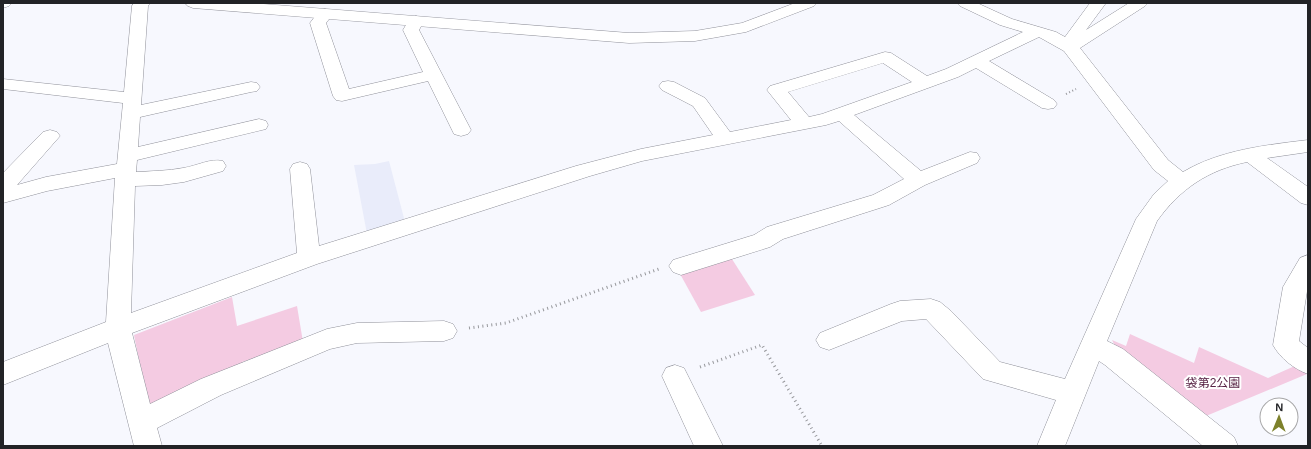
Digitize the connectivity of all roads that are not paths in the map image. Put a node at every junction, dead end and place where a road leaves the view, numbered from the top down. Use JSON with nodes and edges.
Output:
{"nodes":[{"id":1,"x":142,"y":3,"type":"edge"},
{"id":2,"x":193,"y":3,"type":"edge"},
{"id":3,"x":809,"y":3,"type":"edge"},
{"id":4,"x":965,"y":3,"type":"edge"},
{"id":5,"x":1098,"y":3,"type":"edge"},
{"id":6,"x":1140,"y":3,"type":"edge"},
{"id":7,"x":325,"y":14,"type":"junction"},
{"id":8,"x":416,"y":21,"type":"junction"},
{"id":9,"x":1038,"y":31,"type":"junction"},
{"id":10,"x":1068,"y":46,"type":"junction"},
{"id":11,"x":977,"y":61,"type":"junction"},
{"id":12,"x":433,"y":75,"type":"junction"},
{"id":13,"x":924,"y":82,"type":"junction"},
{"id":14,"x":3,"y":84,"type":"edge"},
{"id":15,"x":668,"y":86,"type":"dead end"},
{"id":16,"x":251,"y":87,"type":"dead end"},
{"id":17,"x":1048,"y":104,"type":"road end"},
{"id":18,"x":131,"y":105,"type":"junction"},
{"id":19,"x":841,"y":114,"type":"junction"},
{"id":20,"x":804,"y":124,"type":"junction"},
{"id":21,"x":258,"y":125,"type":"dead end"},
{"id":22,"x":461,"y":130,"type":"dead end"},
{"id":23,"x":50,"y":136,"type":"dead end"},
{"id":24,"x":726,"y":139,"type":"junction"},
{"id":25,"x":1308,"y":146,"type":"edge"},
{"id":26,"x":1250,"y":155,"type":"junction"},
{"id":27,"x":970,"y":158,"type":"dead end"},
{"id":28,"x":216,"y":166,"type":"dead end"},
{"id":29,"x":127,"y":168,"type":"junction"},
{"id":30,"x":300,"y":169,"type":"dead end"},
{"id":31,"x":918,"y":180,"type":"junction"},
{"id":32,"x":1181,"y":181,"type":"junction"},
{"id":33,"x":3,"y":195,"type":"edge"},
{"id":34,"x":1308,"y":198,"type":"edge"},
{"id":35,"x":309,"y":258,"type":"junction"},
{"id":36,"x":1308,"y":264,"type":"edge"},
{"id":37,"x":681,"y":266,"type":"road end"},
{"id":38,"x":118,"y":328,"type":"junction"},
{"id":39,"x":444,"y":331,"type":"road end"},
{"id":40,"x":828,"y":340,"type":"dead end"},
{"id":41,"x":1092,"y":345,"type":"junction"},
{"id":42,"x":1308,"y":363,"type":"edge"},
{"id":43,"x":3,"y":374,"type":"edge"},
{"id":44,"x":675,"y":376,"type":"road end"},
{"id":45,"x":1073,"y":393,"type":"junction"},
{"id":46,"x":144,"y":434,"type":"edge"},
{"id":47,"x":709,"y":446,"type":"edge"},
{"id":48,"x":1051,"y":446,"type":"edge"},
{"id":49,"x":1224,"y":446,"type":"edge"}],
"edges":[{"from":1,"to":18,"type":"street"},
{"from":2,"to":7,"type":"street"},
{"from":3,"to":8,"type":"street"},
{"from":4,"to":9,"type":"street"},
{"from":5,"to":10,"type":"street"},
{"from":6,"to":10,"type":"street"},
{"from":7,"to":8,"type":"street"},
{"from":7,"to":12,"type":"street"},
{"from":8,"to":12,"type":"street"},
{"from":9,"to":10,"type":"street"},
{"from":9,"to":11,"type":"street"},
{"from":10,"to":32,"type":"street"},
{"from":11,"to":13,"type":"street"},
{"from":11,"to":17,"type":"street"},
{"from":12,"to":22,"type":"street"},
{"from":13,"to":19,"type":"street"},
{"from":13,"to":20,"type":"street"},
{"from":14,"to":18,"type":"street"},
{"from":15,"to":24,"type":"street"},
{"from":16,"to":18,"type":"street"},
{"from":18,"to":29,"type":"street"},
{"from":19,"to":20,"type":"street"},
{"from":19,"to":31,"type":"street"},
{"from":20,"to":24,"type":"street"},
{"from":21,"to":29,"type":"street"},
{"from":23,"to":33,"type":"street"},
{"from":24,"to":35,"type":"street"},
{"from":25,"to":26,"type":"street"},
{"from":26,"to":32,"type":"street"},
{"from":26,"to":34,"type":"street"},
{"from":27,"to":31,"type":"street"},
{"from":28,"to":29,"type":"street"},
{"from":29,"to":33,"type":"street"},
{"from":29,"to":38,"type":"street"},
{"from":30,"to":35,"type":"street"},
{"from":31,"to":37,"type":"street"},
{"from":32,"to":41,"type":"street"},
{"from":35,"to":38,"type":"street"},
{"from":36,"to":42,"type":"street"},
{"from":38,"to":43,"type":"street"},
{"from":38,"to":46,"type":"street"},
{"from":39,"to":46,"type":"street"},
{"from":40,"to":45,"type":"street"},
{"from":41,"to":45,"type":"street"},
{"from":41,"to":49,"type":"street"},
{"from":44,"to":47,"type":"street"},
{"from":45,"to":48,"type":"street"}]}
